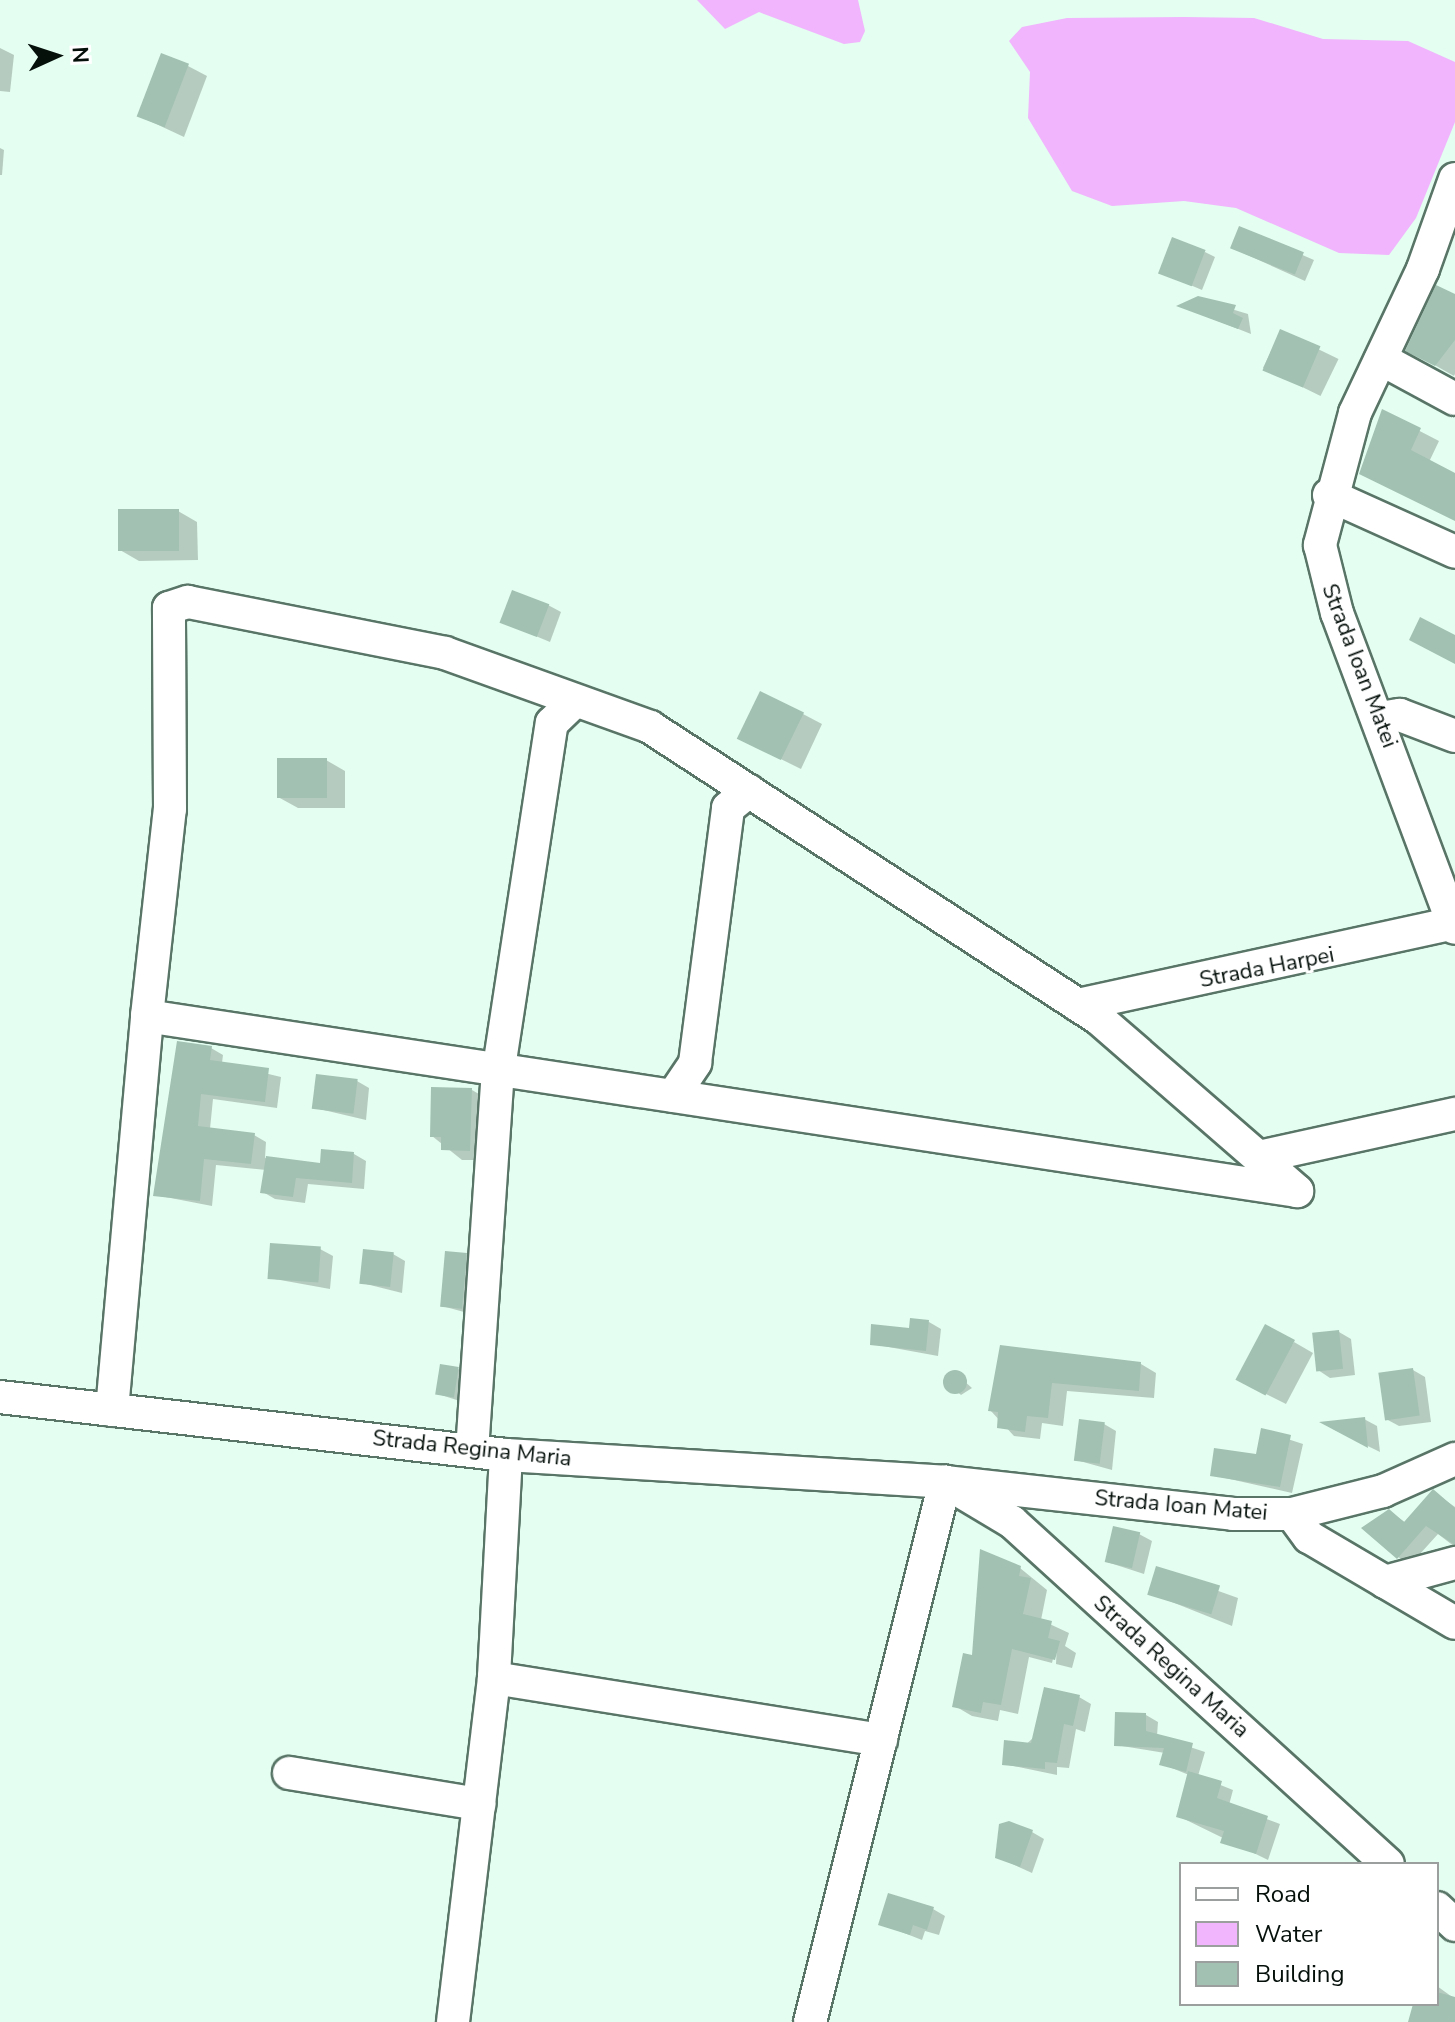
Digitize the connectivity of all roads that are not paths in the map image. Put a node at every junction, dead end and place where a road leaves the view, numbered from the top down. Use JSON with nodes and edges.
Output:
{"nodes":[{"id":1,"x":1455,"y":179,"type":"edge"},
{"id":2,"x":1381,"y":359,"type":"junction"},
{"id":3,"x":1455,"y":399,"type":"edge"},
{"id":4,"x":1329,"y":495,"type":"junction"},
{"id":5,"x":1455,"y":552,"type":"edge"},
{"id":6,"x":575,"y":701,"type":"junction"},
{"id":7,"x":1380,"y":718,"type":"junction"},
{"id":8,"x":1455,"y":736,"type":"edge"},
{"id":9,"x":749,"y":791,"type":"junction"},
{"id":10,"x":1454,"y":926,"type":"edge"},
{"id":11,"x":1078,"y":1005,"type":"junction"},
{"id":12,"x":147,"y":1016,"type":"junction"},
{"id":13,"x":498,"y":1074,"type":"junction"},
{"id":14,"x":673,"y":1096,"type":"junction"},
{"id":15,"x":1455,"y":1114,"type":"edge"},
{"id":16,"x":1259,"y":1157,"type":"junction"},
{"id":17,"x":0,"y":1397,"type":"edge"},
{"id":18,"x":112,"y":1410,"type":"junction"},
{"id":19,"x":472,"y":1451,"type":"junction"},
{"id":20,"x":506,"y":1455,"type":"junction"},
{"id":21,"x":1455,"y":1459,"type":"edge"},
{"id":22,"x":945,"y":1482,"type":"junction"},
{"id":23,"x":1292,"y":1514,"type":"junction"},
{"id":24,"x":1455,"y":1563,"type":"edge"},
{"id":25,"x":1385,"y":1582,"type":"junction"},
{"id":26,"x":1455,"y":1623,"type":"edge"},
{"id":27,"x":494,"y":1678,"type":"junction"},
{"id":28,"x":881,"y":1740,"type":"junction"},
{"id":29,"x":289,"y":1773,"type":"dead end"},
{"id":30,"x":479,"y":1804,"type":"junction"},
{"id":31,"x":1386,"y":1862,"type":"edge"},
{"id":32,"x":1439,"y":1910,"type":"edge"},
{"id":33,"x":1455,"y":1925,"type":"edge"},
{"id":34,"x":453,"y":2022,"type":"edge"},
{"id":35,"x":810,"y":2022,"type":"edge"}],
"edges":[{"from":1,"to":2,"type":"street","name":"Strada Ioan Matei"},
{"from":2,"to":3,"type":"street"},
{"from":2,"to":4,"type":"street","name":"Strada Ioan Matei"},
{"from":4,"to":5,"type":"street"},
{"from":4,"to":7,"type":"street","name":"Strada Ioan Matei"},
{"from":6,"to":9,"type":"street"},
{"from":6,"to":12,"type":"street"},
{"from":6,"to":13,"type":"street"},
{"from":7,"to":8,"type":"street"},
{"from":7,"to":10,"type":"street","name":"Strada Ioan Matei"},
{"from":9,"to":11,"type":"street"},
{"from":9,"to":14,"type":"street"},
{"from":10,"to":11,"type":"street","name":"Strada Harpei"},
{"from":11,"to":16,"type":"street"},
{"from":12,"to":13,"type":"street"},
{"from":12,"to":18,"type":"street"},
{"from":13,"to":14,"type":"street"},
{"from":13,"to":19,"type":"street"},
{"from":14,"to":16,"type":"street"},
{"from":15,"to":16,"type":"street"},
{"from":17,"to":18,"type":"street","name":"Strada Regina Maria"},
{"from":18,"to":19,"type":"street","name":"Strada Regina Maria"},
{"from":19,"to":20,"type":"street","name":"Strada Regina Maria"},
{"from":20,"to":22,"type":"street","name":"Strada Regina Maria"},
{"from":20,"to":27,"type":"street"},
{"from":21,"to":23,"type":"street","name":"Strada Ioan Matei"},
{"from":22,"to":23,"type":"street","name":"Strada Ioan Matei"},
{"from":22,"to":28,"type":"street"},
{"from":22,"to":31,"type":"street","name":"Strada Regina Maria"},
{"from":23,"to":25,"type":"street"},
{"from":24,"to":25,"type":"street"},
{"from":25,"to":26,"type":"street"},
{"from":27,"to":28,"type":"street"},
{"from":27,"to":30,"type":"street"},
{"from":28,"to":35,"type":"street"},
{"from":29,"to":30,"type":"street"},
{"from":30,"to":34,"type":"street"},
{"from":32,"to":33,"type":"street"}]}
